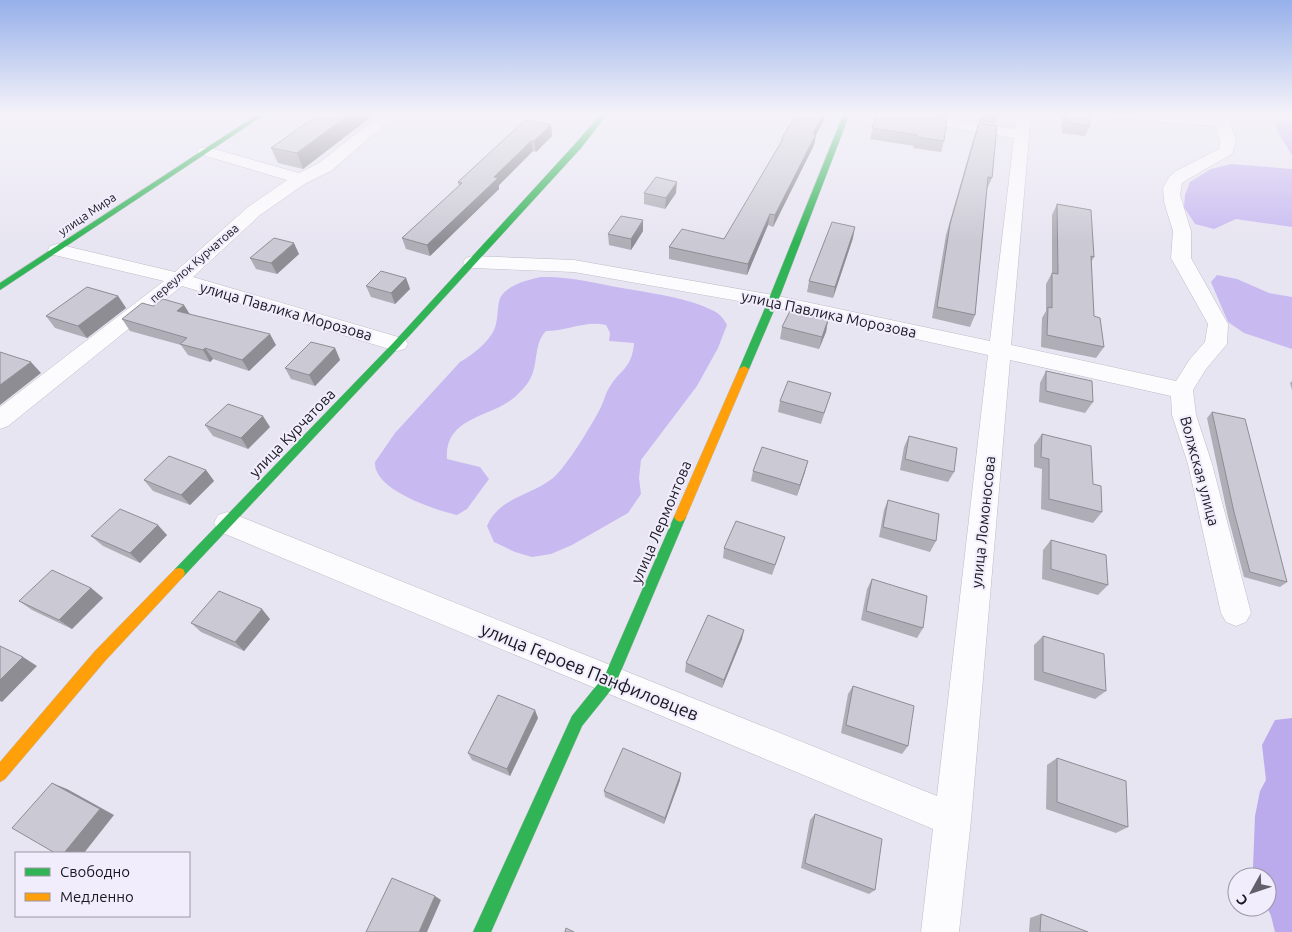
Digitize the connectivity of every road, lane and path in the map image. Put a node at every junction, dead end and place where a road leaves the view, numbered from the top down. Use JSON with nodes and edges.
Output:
{"nodes":[{"id":1,"x":197,"y":156,"type":"edge"},
{"id":2,"x":224,"y":156,"type":"edge"},
{"id":3,"x":338,"y":156,"type":"edge"},
{"id":4,"x":569,"y":156,"type":"edge"},
{"id":5,"x":830,"y":156,"type":"edge"},
{"id":6,"x":1020,"y":156,"type":"edge"},
{"id":7,"x":1216,"y":156,"type":"edge"},
{"id":8,"x":300,"y":178,"type":"junction"},
{"id":9,"x":58,"y":250,"type":"junction"},
{"id":10,"x":473,"y":262,"type":"junction"},
{"id":11,"x":179,"y":279,"type":"junction"},
{"id":12,"x":0,"y":287,"type":"edge"},
{"id":13,"x":773,"y":301,"type":"junction"},
{"id":14,"x":397,"y":344,"type":"junction"},
{"id":15,"x":1000,"y":350,"type":"junction"},
{"id":16,"x":1182,"y":390,"type":"junction"},
{"id":17,"x":0,"y":420,"type":"edge"},
{"id":18,"x":227,"y":523,"type":"junction"},
{"id":19,"x":1236,"y":613,"type":"dead end"},
{"id":20,"x":610,"y":680,"type":"junction"},
{"id":21,"x":0,"y":774,"type":"edge"},
{"id":22,"x":953,"y":820,"type":"junction"},
{"id":23,"x":482,"y":932,"type":"edge"},
{"id":24,"x":940,"y":932,"type":"edge"}],
"edges":[{"from":1,"to":9,"type":"street","name":"улица Мира"},
{"from":2,"to":8,"type":"street"},
{"from":3,"to":8,"type":"street","name":"переулок Курчатова"},
{"from":4,"to":10,"type":"street","name":"улица Курчатова"},
{"from":5,"to":13,"type":"street","name":"улица Лермонтова"},
{"from":6,"to":15,"type":"street","name":"улица Ломоносова"},
{"from":7,"to":16,"type":"street"},
{"from":8,"to":11,"type":"street","name":"переулок Курчатова"},
{"from":9,"to":11,"type":"street","name":"улица Павлика Морозова"},
{"from":9,"to":12,"type":"street","name":"улица Мира"},
{"from":10,"to":13,"type":"street","name":"улица Павлика Морозова"},
{"from":10,"to":14,"type":"street","name":"улица Курчатова"},
{"from":11,"to":14,"type":"street","name":"улица Павлика Морозова"},
{"from":11,"to":17,"type":"street","name":"переулок Курчатова"},
{"from":13,"to":15,"type":"street","name":"улица Павлика Морозова"},
{"from":13,"to":20,"type":"street","name":"улица Лермонтова"},
{"from":14,"to":18,"type":"street","name":"улица Курчатова"},
{"from":15,"to":16,"type":"street","name":"улица Павлика Морозова"},
{"from":15,"to":22,"type":"street","name":"улица Ломоносова"},
{"from":16,"to":19,"type":"street","name":"Волжская улица"},
{"from":18,"to":20,"type":"street","name":"улица Героев Панфиловцев"},
{"from":18,"to":21,"type":"street","name":"улица Курчатова"},
{"from":20,"to":22,"type":"street","name":"улица Героев Панфиловцев"},
{"from":20,"to":23,"type":"street","name":"улица Лермонтова"},
{"from":22,"to":24,"type":"street","name":"улица Ломоносова"}]}
